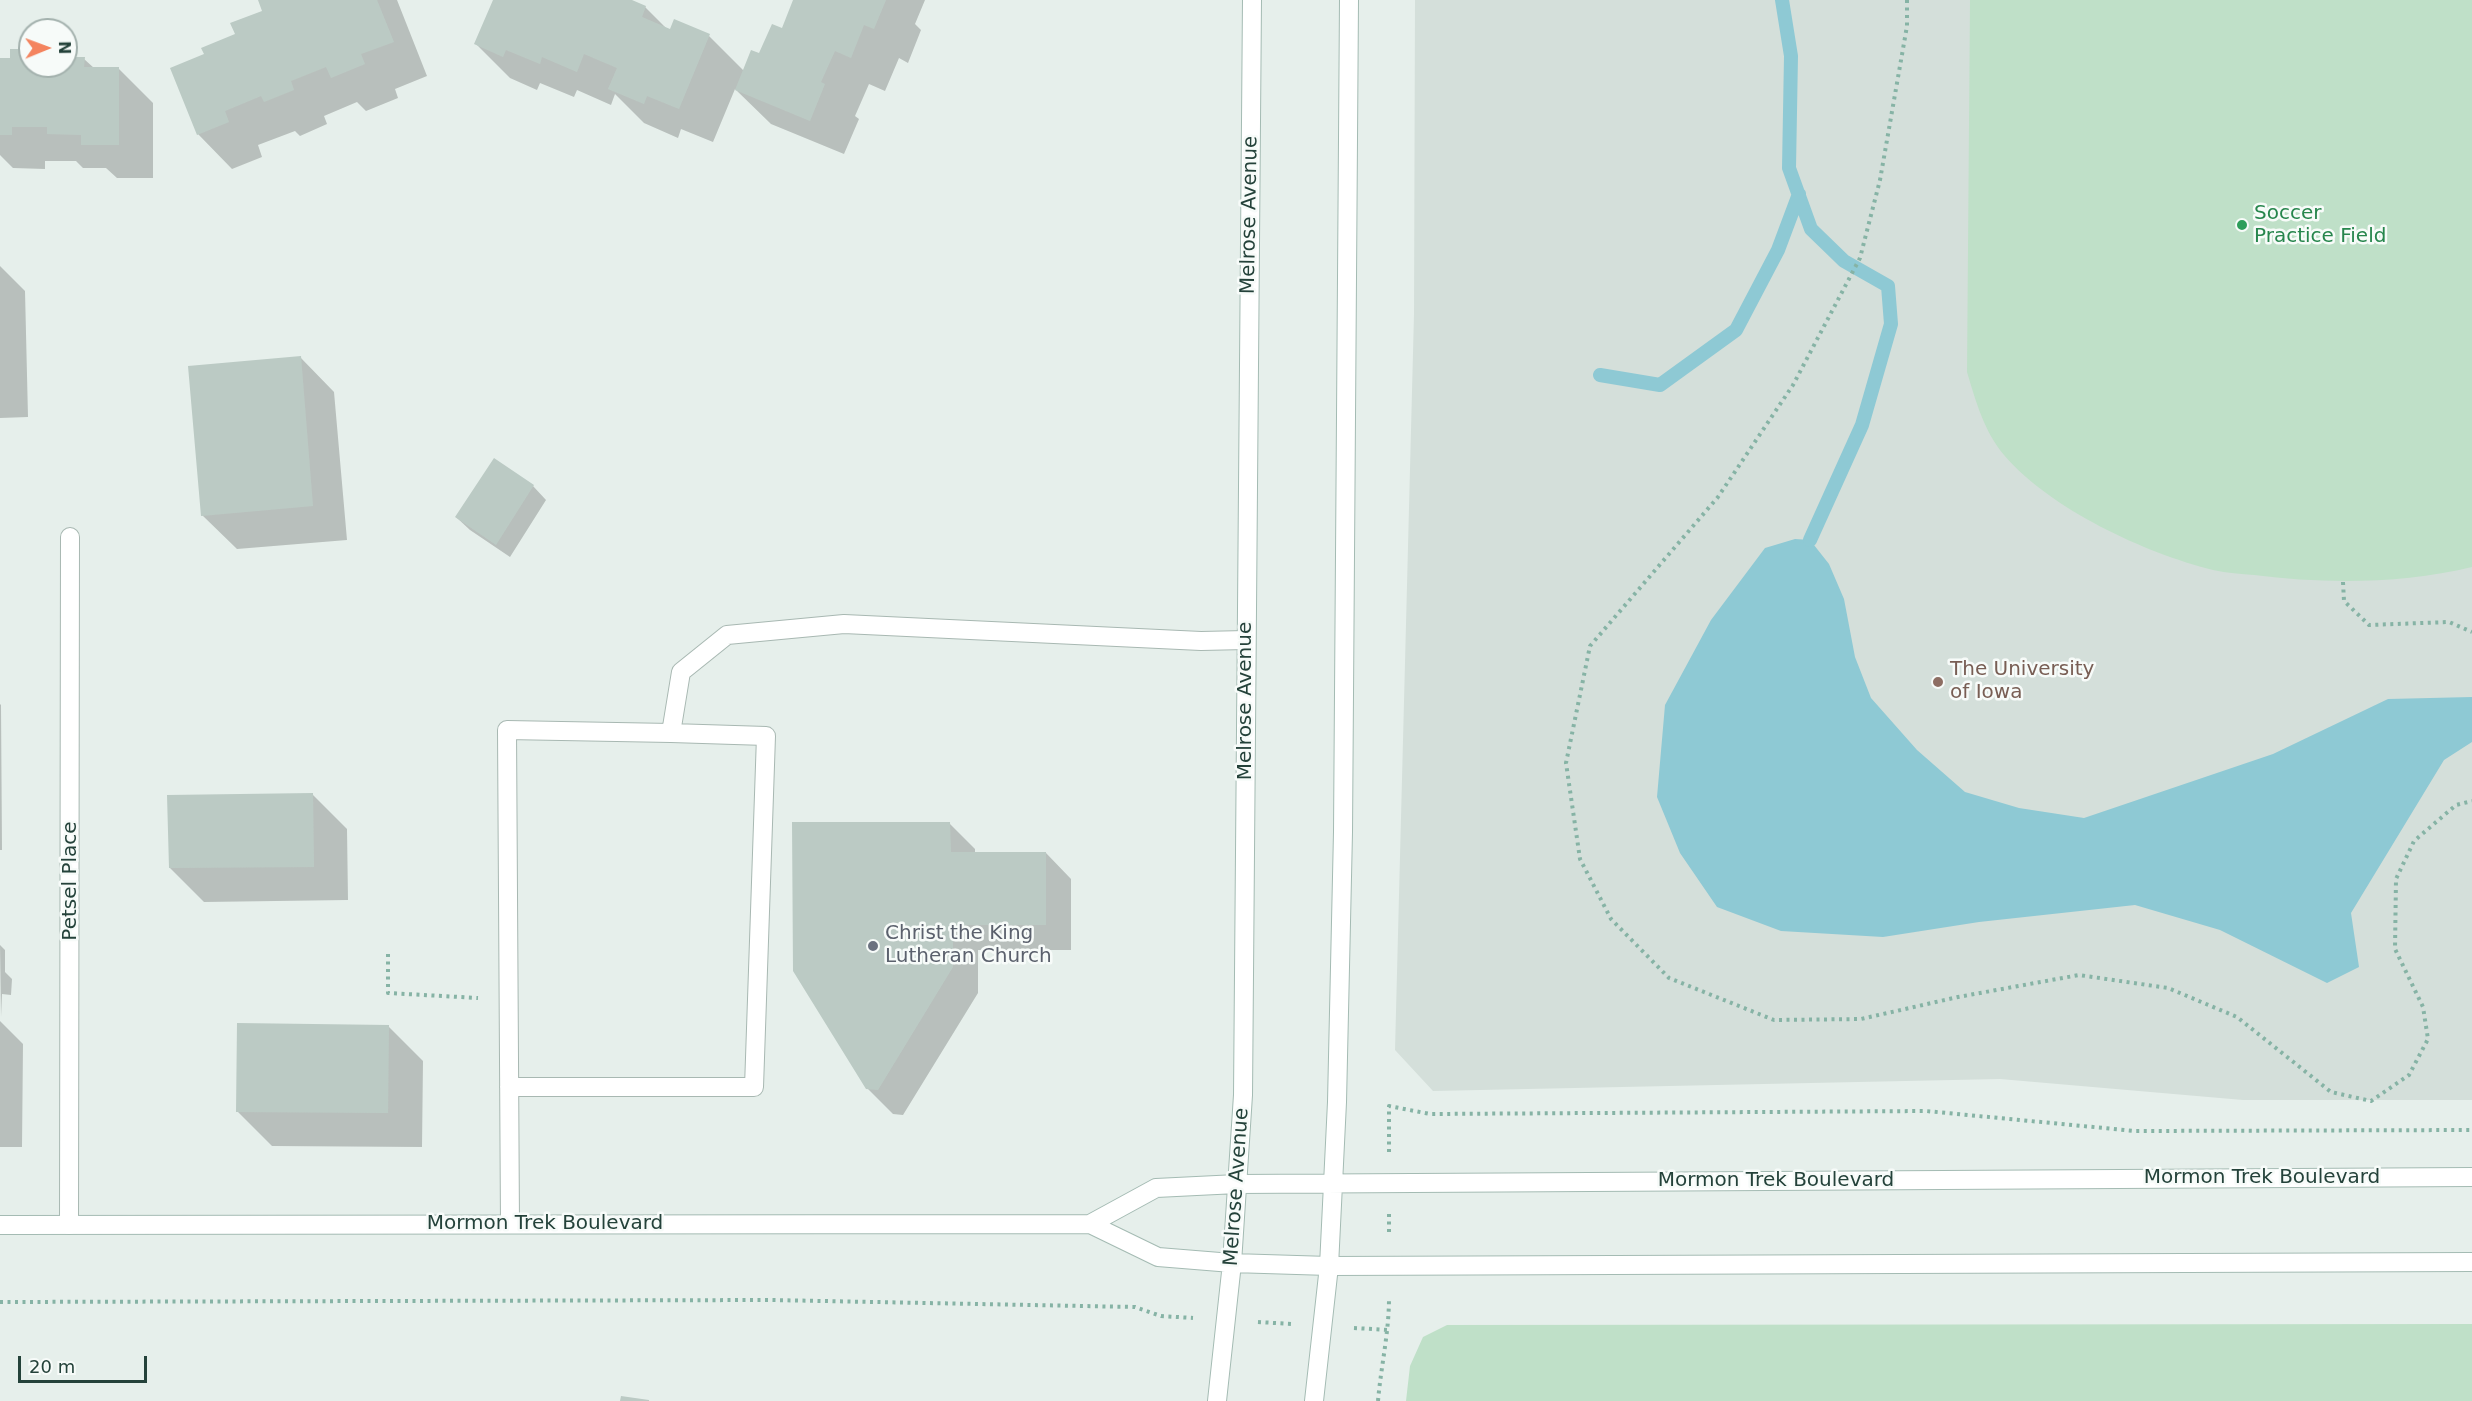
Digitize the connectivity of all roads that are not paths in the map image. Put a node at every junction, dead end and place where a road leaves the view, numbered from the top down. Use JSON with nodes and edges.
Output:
{"nodes":[{"id":1,"x":1252,"y":0,"type":"edge"},
{"id":2,"x":1350,"y":0,"type":"edge"},
{"id":3,"x":70,"y":537,"type":"dead end"},
{"id":4,"x":1246,"y":640,"type":"junction"},
{"id":5,"x":671,"y":733,"type":"junction"},
{"id":6,"x":509,"y":1087,"type":"junction"},
{"id":7,"x":2472,"y":1177,"type":"edge"},
{"id":8,"x":1334,"y":1183,"type":"junction"},
{"id":9,"x":1237,"y":1184,"type":"junction"},
{"id":10,"x":510,"y":1224,"type":"junction"},
{"id":11,"x":1090,"y":1224,"type":"junction"},
{"id":12,"x":0,"y":1225,"type":"edge"},
{"id":13,"x":69,"y":1225,"type":"junction"},
{"id":14,"x":2472,"y":1262,"type":"edge"},
{"id":15,"x":1232,"y":1263,"type":"junction"},
{"id":16,"x":1329,"y":1266,"type":"junction"},
{"id":17,"x":1217,"y":1401,"type":"edge"},
{"id":18,"x":1314,"y":1401,"type":"edge"}],
"edges":[{"from":1,"to":4,"type":"main road","name":"Melrose Avenue"},
{"from":2,"to":8,"type":"main road"},
{"from":3,"to":13,"type":"main road","name":"Petsel Place"},
{"from":4,"to":5,"type":"main road"},
{"from":4,"to":9,"type":"main road","name":"Melrose Avenue"},
{"from":5,"to":6,"type":"main road"},
{"from":5,"to":6,"type":"main road"},
{"from":6,"to":10,"type":"main road"},
{"from":7,"to":8,"type":"main road","name":"Mormon Trek Boulevard"},
{"from":8,"to":9,"type":"main road","name":"Mormon Trek Boulevard"},
{"from":8,"to":16,"type":"main road"},
{"from":9,"to":11,"type":"main road","name":"Mormon Trek Boulevard"},
{"from":9,"to":15,"type":"main road","name":"Melrose Avenue"},
{"from":10,"to":11,"type":"main road","name":"Mormon Trek Boulevard"},
{"from":10,"to":13,"type":"main road","name":"Mormon Trek Boulevard"},
{"from":11,"to":15,"type":"main road","name":"Mormon Trek Boulevard"},
{"from":12,"to":13,"type":"main road","name":"Mormon Trek Boulevard"},
{"from":14,"to":16,"type":"main road","name":"Mormon Trek Boulevard"},
{"from":15,"to":16,"type":"main road","name":"Mormon Trek Boulevard"},
{"from":15,"to":17,"type":"main road","name":"Melrose Avenue"},
{"from":16,"to":18,"type":"main road"}]}
